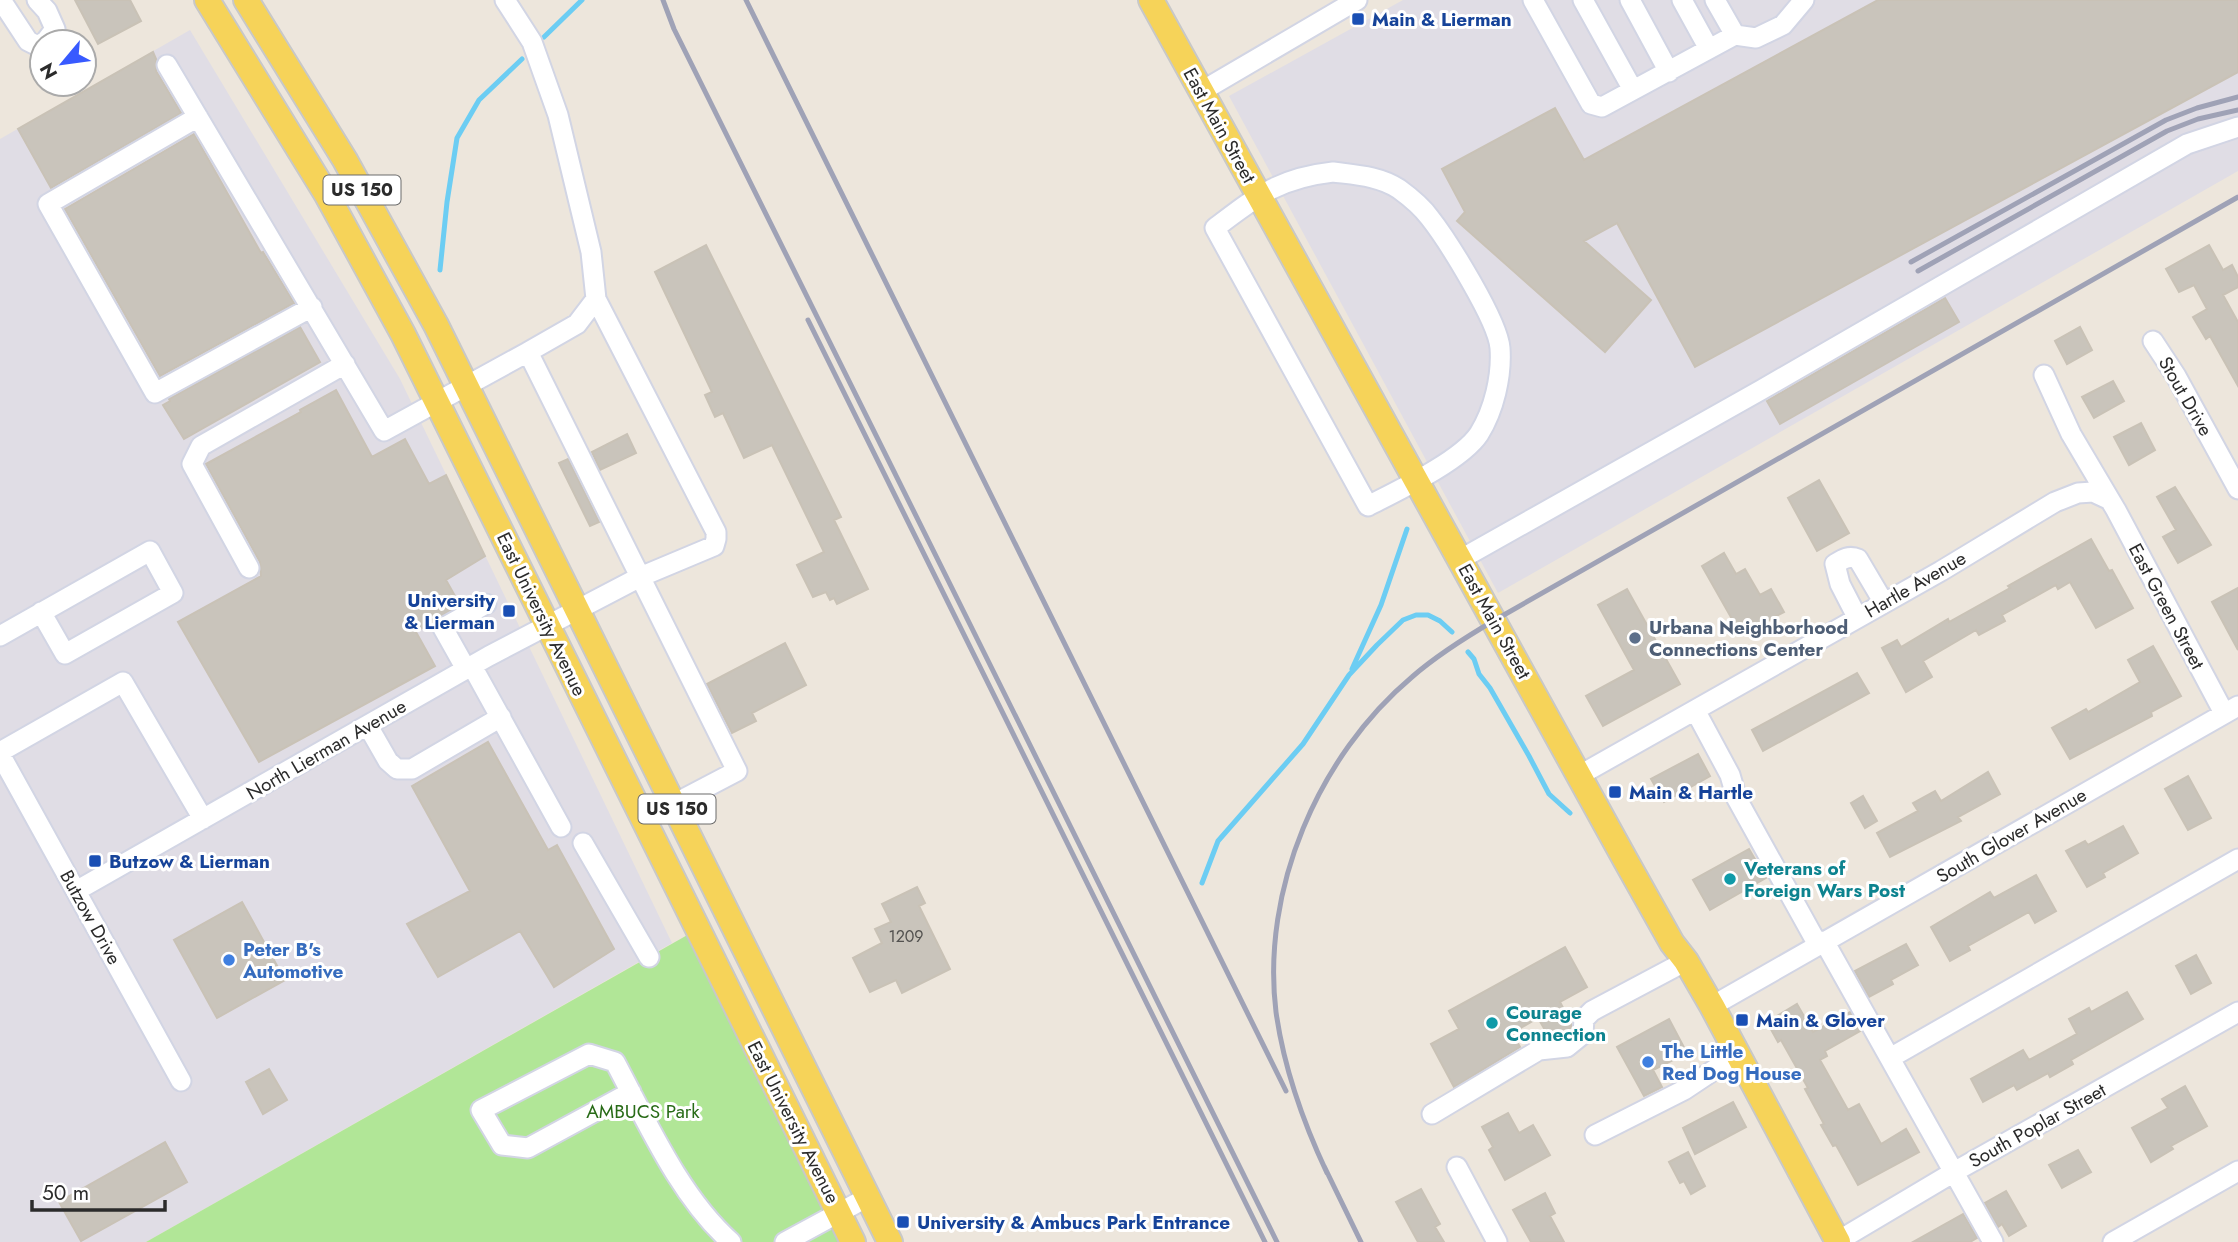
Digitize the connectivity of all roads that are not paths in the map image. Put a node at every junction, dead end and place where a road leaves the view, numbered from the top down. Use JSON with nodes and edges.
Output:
{"nodes":[{"id":1,"x":1,"y":0,"type":"edge"},
{"id":2,"x":37,"y":0,"type":"edge"},
{"id":3,"x":207,"y":0,"type":"edge"},
{"id":4,"x":246,"y":0,"type":"edge"},
{"id":5,"x":505,"y":0,"type":"edge"},
{"id":6,"x":1151,"y":0,"type":"edge"},
{"id":7,"x":1357,"y":0,"type":"edge"},
{"id":8,"x":1533,"y":0,"type":"edge"},
{"id":9,"x":1583,"y":0,"type":"edge"},
{"id":10,"x":1630,"y":0,"type":"edge"},
{"id":11,"x":1682,"y":0,"type":"edge"},
{"id":12,"x":1715,"y":0,"type":"edge"},
{"id":13,"x":1805,"y":0,"type":"edge"},
{"id":14,"x":55,"y":28,"type":"edge"},
{"id":15,"x":1735,"y":35,"type":"junction"},
{"id":16,"x":28,"y":40,"type":"edge"},
{"id":17,"x":1709,"y":49,"type":"junction"},
{"id":18,"x":167,"y":65,"type":"dead end"},
{"id":19,"x":1669,"y":72,"type":"junction"},
{"id":20,"x":1633,"y":90,"type":"junction"},
{"id":21,"x":1202,"y":91,"type":"junction"},
{"id":22,"x":198,"y":117,"type":"junction"},
{"id":23,"x":2238,"y":127,"type":"edge"},
{"id":24,"x":1259,"y":195,"type":"junction"},
{"id":25,"x":596,"y":299,"type":"junction"},
{"id":26,"x":312,"y":307,"type":"junction"},
{"id":27,"x":2153,"y":341,"type":"dead end"},
{"id":28,"x":528,"y":352,"type":"junction"},
{"id":29,"x":345,"y":364,"type":"junction"},
{"id":30,"x":2044,"y":375,"type":"dead end"},
{"id":31,"x":467,"y":388,"type":"junction"},
{"id":32,"x":438,"y":403,"type":"junction"},
{"id":33,"x":1417,"y":480,"type":"junction"},
{"id":34,"x":2238,"y":489,"type":"edge"},
{"id":35,"x":2108,"y":499,"type":"junction"},
{"id":36,"x":1461,"y":559,"type":"junction"},
{"id":37,"x":249,"y":568,"type":"dead end"},
{"id":38,"x":640,"y":577,"type":"junction"},
{"id":39,"x":1884,"y":603,"type":"junction"},
{"id":40,"x":486,"y":604,"type":"dead end"},
{"id":41,"x":577,"y":610,"type":"junction"},
{"id":42,"x":41,"y":612,"type":"junction"},
{"id":43,"x":1857,"y":618,"type":"junction"},
{"id":44,"x":548,"y":626,"type":"junction"},
{"id":45,"x":0,"y":636,"type":"edge"},
{"id":46,"x":469,"y":668,"type":"junction"},
{"id":47,"x":1695,"y":710,"type":"junction"},
{"id":48,"x":2234,"y":710,"type":"edge"},
{"id":49,"x":501,"y":717,"type":"junction"},
{"id":50,"x":368,"y":726,"type":"junction"},
{"id":51,"x":0,"y":753,"type":"edge"},
{"id":52,"x":1580,"y":775,"type":"junction"},
{"id":53,"x":674,"y":804,"type":"junction"},
{"id":54,"x":203,"y":819,"type":"junction"},
{"id":55,"x":561,"y":827,"type":"dead end"},
{"id":56,"x":583,"y":843,"type":"dead end"},
{"id":57,"x":2238,"y":859,"type":"edge"},
{"id":58,"x":76,"y":891,"type":"junction"},
{"id":59,"x":1821,"y":943,"type":"junction"},
{"id":60,"x":649,"y":957,"type":"dead end"},
{"id":61,"x":1686,"y":961,"type":"junction"},
{"id":62,"x":1712,"y":1006,"type":"junction"},
{"id":63,"x":2238,"y":1012,"type":"edge"},
{"id":64,"x":1738,"y":1054,"type":"junction"},
{"id":65,"x":1890,"y":1058,"type":"junction"},
{"id":66,"x":181,"y":1081,"type":"dead end"},
{"id":67,"x":631,"y":1092,"type":"junction"},
{"id":68,"x":1432,"y":1114,"type":"dead end"},
{"id":69,"x":1595,"y":1135,"type":"dead end"},
{"id":70,"x":1457,"y":1167,"type":"dead end"},
{"id":71,"x":2238,"y":1171,"type":"edge"},
{"id":72,"x":1954,"y":1172,"type":"junction"},
{"id":73,"x":868,"y":1197,"type":"junction"},
{"id":74,"x":839,"y":1211,"type":"junction"},
{"id":75,"x":1838,"y":1241,"type":"edge"},
{"id":76,"x":731,"y":1242,"type":"edge"},
{"id":77,"x":785,"y":1242,"type":"edge"},
{"id":78,"x":853,"y":1242,"type":"edge"},
{"id":79,"x":890,"y":1242,"type":"edge"},
{"id":80,"x":1497,"y":1242,"type":"edge"},
{"id":81,"x":1993,"y":1242,"type":"edge"},
{"id":82,"x":2113,"y":1242,"type":"edge"}],
"edges":[{"from":1,"to":16,"type":"street"},
{"from":2,"to":14,"type":"street"},
{"from":3,"to":32,"type":"main road","name":"East University Avenue","number":"US 150"},
{"from":4,"to":31,"type":"main road","name":"East University Avenue","number":"US 150"},
{"from":5,"to":25,"type":"street"},
{"from":6,"to":21,"type":"main road","name":"East Main Street"},
{"from":7,"to":21,"type":"street"},
{"from":8,"to":20,"type":"street"},
{"from":9,"to":20,"type":"street"},
{"from":10,"to":19,"type":"street"},
{"from":11,"to":17,"type":"street"},
{"from":12,"to":15,"type":"street"},
{"from":13,"to":15,"type":"street"},
{"from":15,"to":17,"type":"street"},
{"from":17,"to":19,"type":"street"},
{"from":18,"to":22,"type":"street"},
{"from":19,"to":20,"type":"street"},
{"from":21,"to":24,"type":"main road","name":"East Main Street"},
{"from":22,"to":26,"type":"street"},
{"from":22,"to":26,"type":"street"},
{"from":23,"to":36,"type":"street"},
{"from":24,"to":33,"type":"main road","name":"East Main Street"},
{"from":24,"to":33,"type":"street"},
{"from":24,"to":33,"type":"street"},
{"from":25,"to":28,"type":"street"},
{"from":25,"to":38,"type":"street","name":"North Lierman Avenue"},
{"from":26,"to":29,"type":"street"},
{"from":27,"to":34,"type":"street","name":"Stout Drive"},
{"from":28,"to":31,"type":"street"},
{"from":28,"to":38,"type":"street"},
{"from":29,"to":32,"type":"street"},
{"from":29,"to":37,"type":"street"},
{"from":30,"to":35,"type":"street","name":"East Green Street"},
{"from":31,"to":32,"type":"street"},
{"from":31,"to":41,"type":"main road","name":"East University Avenue","number":"US 150"},
{"from":32,"to":44,"type":"main road","name":"East University Avenue","number":"US 150"},
{"from":33,"to":36,"type":"main road","name":"East Main Street"},
{"from":35,"to":39,"type":"street","name":"Hartle Avenue"},
{"from":35,"to":48,"type":"street","name":"East Green Street"},
{"from":36,"to":52,"type":"main road","name":"East Main Street"},
{"from":38,"to":41,"type":"street","name":"North Lierman Avenue"},
{"from":38,"to":53,"type":"street"},
{"from":39,"to":43,"type":"street","name":"Hartle Avenue"},
{"from":39,"to":43,"type":"street"},
{"from":40,"to":46,"type":"street"},
{"from":41,"to":44,"type":"street","name":"North Lierman Avenue"},
{"from":41,"to":53,"type":"main road","name":"East University Avenue","number":"US 150"},
{"from":42,"to":42,"type":"street"},
{"from":42,"to":45,"type":"street"},
{"from":43,"to":47,"type":"street","name":"Hartle Avenue"},
{"from":44,"to":46,"type":"street","name":"North Lierman Avenue"},
{"from":44,"to":74,"type":"main road","name":"East University Avenue","number":"US 150"},
{"from":46,"to":49,"type":"street"},
{"from":46,"to":50,"type":"street","name":"North Lierman Avenue"},
{"from":47,"to":52,"type":"street","name":"Hartle Avenue"},
{"from":47,"to":59,"type":"street"},
{"from":48,"to":59,"type":"street","name":"South Glover Avenue"},
{"from":49,"to":50,"type":"street"},
{"from":49,"to":55,"type":"street"},
{"from":50,"to":54,"type":"street","name":"North Lierman Avenue"},
{"from":51,"to":54,"type":"street"},
{"from":51,"to":58,"type":"street","name":"Butzow Drive"},
{"from":52,"to":61,"type":"main road","name":"East Main Street"},
{"from":53,"to":73,"type":"main road","name":"East University Avenue","number":"US 150"},
{"from":54,"to":58,"type":"street","name":"North Lierman Avenue"},
{"from":56,"to":60,"type":"street"},
{"from":57,"to":65,"type":"street"},
{"from":58,"to":66,"type":"street","name":"Butzow Drive"},
{"from":59,"to":62,"type":"street","name":"South Glover Avenue"},
{"from":59,"to":65,"type":"street"},
{"from":61,"to":62,"type":"main road","name":"East Main Street"},
{"from":61,"to":68,"type":"street"},
{"from":62,"to":64,"type":"main road","name":"East Main Street"},
{"from":63,"to":72,"type":"street","name":"South Poplar Street"},
{"from":64,"to":69,"type":"street"},
{"from":64,"to":75,"type":"main road","name":"East Main Street"},
{"from":65,"to":72,"type":"street"},
{"from":67,"to":67,"type":"street"},
{"from":67,"to":76,"type":"street"},
{"from":70,"to":80,"type":"street"},
{"from":71,"to":82,"type":"street"},
{"from":72,"to":75,"type":"street","name":"South Poplar Street"},
{"from":72,"to":81,"type":"street"},
{"from":73,"to":74,"type":"street"},
{"from":73,"to":79,"type":"main road","name":"East University Avenue","number":"US 150"},
{"from":74,"to":77,"type":"street"},
{"from":74,"to":78,"type":"main road","name":"East University Avenue","number":"US 150"}]}
